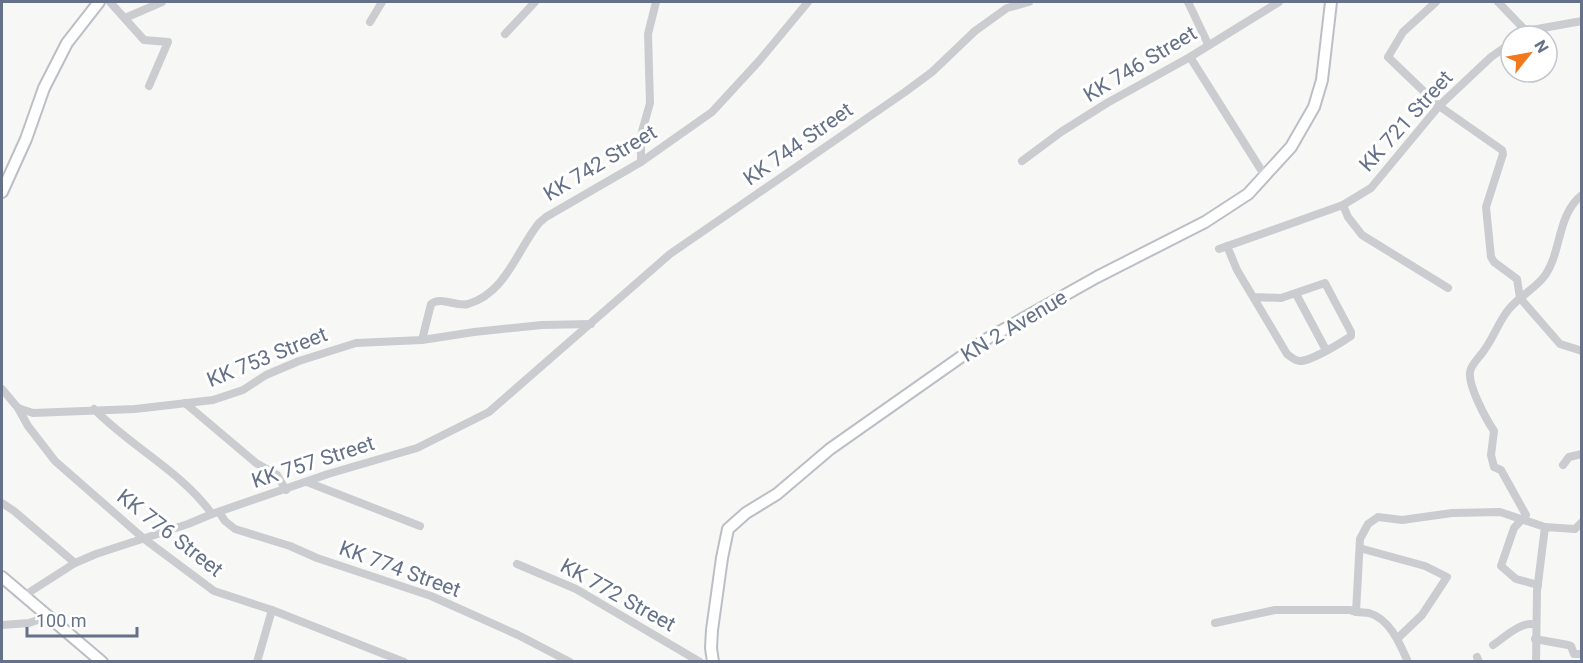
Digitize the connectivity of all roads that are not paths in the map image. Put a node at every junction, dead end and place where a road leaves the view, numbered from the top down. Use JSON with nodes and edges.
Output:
{"nodes":[{"id":1,"x":99,"y":2,"type":"edge"},
{"id":2,"x":110,"y":2,"type":"edge"},
{"id":3,"x":162,"y":2,"type":"edge"},
{"id":4,"x":382,"y":2,"type":"edge"},
{"id":5,"x":535,"y":2,"type":"edge"},
{"id":6,"x":656,"y":2,"type":"edge"},
{"id":7,"x":808,"y":2,"type":"edge"},
{"id":8,"x":1029,"y":2,"type":"edge"},
{"id":9,"x":1188,"y":2,"type":"edge"},
{"id":10,"x":1279,"y":2,"type":"edge"},
{"id":11,"x":1331,"y":2,"type":"edge"},
{"id":12,"x":1436,"y":2,"type":"edge"},
{"id":13,"x":1498,"y":2,"type":"edge"},
{"id":14,"x":124,"y":18,"type":"junction"},
{"id":15,"x":1581,"y":21,"type":"edge"},
{"id":16,"x":370,"y":22,"type":"dead end"},
{"id":17,"x":1515,"y":24,"type":"edge"},
{"id":18,"x":1559,"y":26,"type":"edge"},
{"id":19,"x":505,"y":34,"type":"dead end"},
{"id":20,"x":1208,"y":44,"type":"junction"},
{"id":21,"x":1499,"y":51,"type":"edge"},
{"id":22,"x":1190,"y":57,"type":"junction"},
{"id":23,"x":149,"y":86,"type":"dead end"},
{"id":24,"x":1440,"y":106,"type":"junction"},
{"id":25,"x":1022,"y":161,"type":"dead end"},
{"id":26,"x":641,"y":162,"type":"junction"},
{"id":27,"x":1265,"y":176,"type":"junction"},
{"id":28,"x":2,"y":192,"type":"edge"},
{"id":29,"x":1581,"y":195,"type":"edge"},
{"id":30,"x":1343,"y":205,"type":"junction"},
{"id":31,"x":1448,"y":288,"type":"dead end"},
{"id":32,"x":1296,"y":294,"type":"junction"},
{"id":33,"x":1254,"y":297,"type":"junction"},
{"id":34,"x":1520,"y":298,"type":"junction"},
{"id":35,"x":591,"y":324,"type":"junction"},
{"id":36,"x":422,"y":340,"type":"junction"},
{"id":37,"x":1326,"y":350,"type":"junction"},
{"id":38,"x":1581,"y":351,"type":"edge"},
{"id":39,"x":2,"y":389,"type":"edge"},
{"id":40,"x":185,"y":403,"type":"junction"},
{"id":41,"x":18,"y":408,"type":"junction"},
{"id":42,"x":94,"y":410,"type":"junction"},
{"id":43,"x":1581,"y":454,"type":"edge"},
{"id":44,"x":1563,"y":465,"type":"dead end"},
{"id":45,"x":307,"y":482,"type":"junction"},
{"id":46,"x":286,"y":489,"type":"junction"},
{"id":47,"x":2,"y":503,"type":"edge"},
{"id":48,"x":216,"y":513,"type":"junction"},
{"id":49,"x":1524,"y":519,"type":"junction"},
{"id":50,"x":420,"y":526,"type":"dead end"},
{"id":51,"x":1545,"y":526,"type":"junction"},
{"id":52,"x":1579,"y":528,"type":"edge"},
{"id":53,"x":143,"y":538,"type":"junction"},
{"id":54,"x":1363,"y":549,"type":"dead end"},
{"id":55,"x":75,"y":562,"type":"junction"},
{"id":56,"x":517,"y":564,"type":"dead end"},
{"id":57,"x":2,"y":577,"type":"edge"},
{"id":58,"x":1538,"y":585,"type":"junction"},
{"id":59,"x":24,"y":595,"type":"junction"},
{"id":60,"x":272,"y":610,"type":"junction"},
{"id":61,"x":1356,"y":612,"type":"junction"},
{"id":62,"x":49,"y":616,"type":"junction"},
{"id":63,"x":1215,"y":623,"type":"dead end"},
{"id":64,"x":2,"y":625,"type":"edge"},
{"id":65,"x":1536,"y":625,"type":"junction"},
{"id":66,"x":1398,"y":638,"type":"junction"},
{"id":67,"x":1535,"y":639,"type":"junction"},
{"id":68,"x":1493,"y":645,"type":"dead end"},
{"id":69,"x":1581,"y":654,"type":"edge"},
{"id":70,"x":102,"y":662,"type":"edge"},
{"id":71,"x":257,"y":662,"type":"edge"},
{"id":72,"x":404,"y":662,"type":"edge"},
{"id":73,"x":570,"y":662,"type":"edge"},
{"id":74,"x":700,"y":662,"type":"edge"},
{"id":75,"x":713,"y":662,"type":"edge"},
{"id":76,"x":1408,"y":662,"type":"edge"},
{"id":77,"x":1536,"y":662,"type":"edge"}],
"edges":[{"from":1,"to":28,"type":"street"},
{"from":2,"to":14,"type":"street"},
{"from":3,"to":14,"type":"street"},
{"from":4,"to":16,"type":"street"},
{"from":5,"to":19,"type":"street"},
{"from":6,"to":26,"type":"street"},
{"from":7,"to":26,"type":"street","name":"KK 742 Street"},
{"from":8,"to":35,"type":"street","name":"KK 744 Street"},
{"from":9,"to":20,"type":"street"},
{"from":10,"to":20,"type":"street","name":"KK 746 Street"},
{"from":11,"to":27,"type":"street","name":"KN 2 Avenue"},
{"from":12,"to":24,"type":"street"},
{"from":13,"to":17,"type":"street"},
{"from":14,"to":23,"type":"street"},
{"from":15,"to":18,"type":"street"},
{"from":20,"to":22,"type":"street","name":"KK 746 Street"},
{"from":21,"to":24,"type":"street","name":"KK 721 Street"},
{"from":22,"to":25,"type":"street","name":"KK 746 Street"},
{"from":22,"to":27,"type":"street"},
{"from":24,"to":30,"type":"street","name":"KK 721 Street"},
{"from":24,"to":34,"type":"street"},
{"from":26,"to":36,"type":"street","name":"KK 742 Street"},
{"from":27,"to":75,"type":"street","name":"KN 2 Avenue"},
{"from":29,"to":34,"type":"street"},
{"from":30,"to":31,"type":"street"},
{"from":30,"to":33,"type":"street","name":"KK 721 Street"},
{"from":32,"to":33,"type":"street"},
{"from":32,"to":37,"type":"street"},
{"from":32,"to":37,"type":"street"},
{"from":33,"to":37,"type":"street"},
{"from":34,"to":38,"type":"street"},
{"from":34,"to":49,"type":"street"},
{"from":35,"to":36,"type":"street","name":"KK 753 Street"},
{"from":35,"to":45,"type":"street","name":"KK 757 Street"},
{"from":36,"to":40,"type":"street","name":"KK 753 Street"},
{"from":39,"to":41,"type":"street"},
{"from":40,"to":42,"type":"street","name":"KK 753 Street"},
{"from":40,"to":46,"type":"street"},
{"from":41,"to":42,"type":"street","name":"KK 753 Street"},
{"from":41,"to":53,"type":"street","name":"KK 776 Street"},
{"from":42,"to":48,"type":"street","name":"KK 774 Street"},
{"from":43,"to":44,"type":"street"},
{"from":45,"to":46,"type":"street","name":"KK 757 Street"},
{"from":45,"to":50,"type":"street"},
{"from":46,"to":48,"type":"street","name":"KK 757 Street"},
{"from":47,"to":55,"type":"street"},
{"from":48,"to":53,"type":"street","name":"KK 757 Street"},
{"from":48,"to":73,"type":"street","name":"KK 774 Street"},
{"from":49,"to":51,"type":"street"},
{"from":49,"to":58,"type":"street"},
{"from":49,"to":61,"type":"street"},
{"from":51,"to":52,"type":"street"},
{"from":51,"to":58,"type":"street"},
{"from":53,"to":55,"type":"street","name":"KK 757 Street"},
{"from":53,"to":60,"type":"street","name":"KK 776 Street"},
{"from":54,"to":66,"type":"street"},
{"from":55,"to":59,"type":"street","name":"KK 757 Street"},
{"from":56,"to":74,"type":"street","name":"KK 772 Street"},
{"from":57,"to":59,"type":"street"},
{"from":58,"to":65,"type":"street"},
{"from":59,"to":62,"type":"street"},
{"from":60,"to":71,"type":"street"},
{"from":60,"to":72,"type":"street","name":"KK 776 Street"},
{"from":61,"to":63,"type":"street"},
{"from":61,"to":66,"type":"street"},
{"from":62,"to":64,"type":"street"},
{"from":62,"to":70,"type":"street"},
{"from":65,"to":67,"type":"street"},
{"from":65,"to":68,"type":"street"},
{"from":66,"to":76,"type":"street"},
{"from":67,"to":69,"type":"street"},
{"from":67,"to":77,"type":"street"}]}
